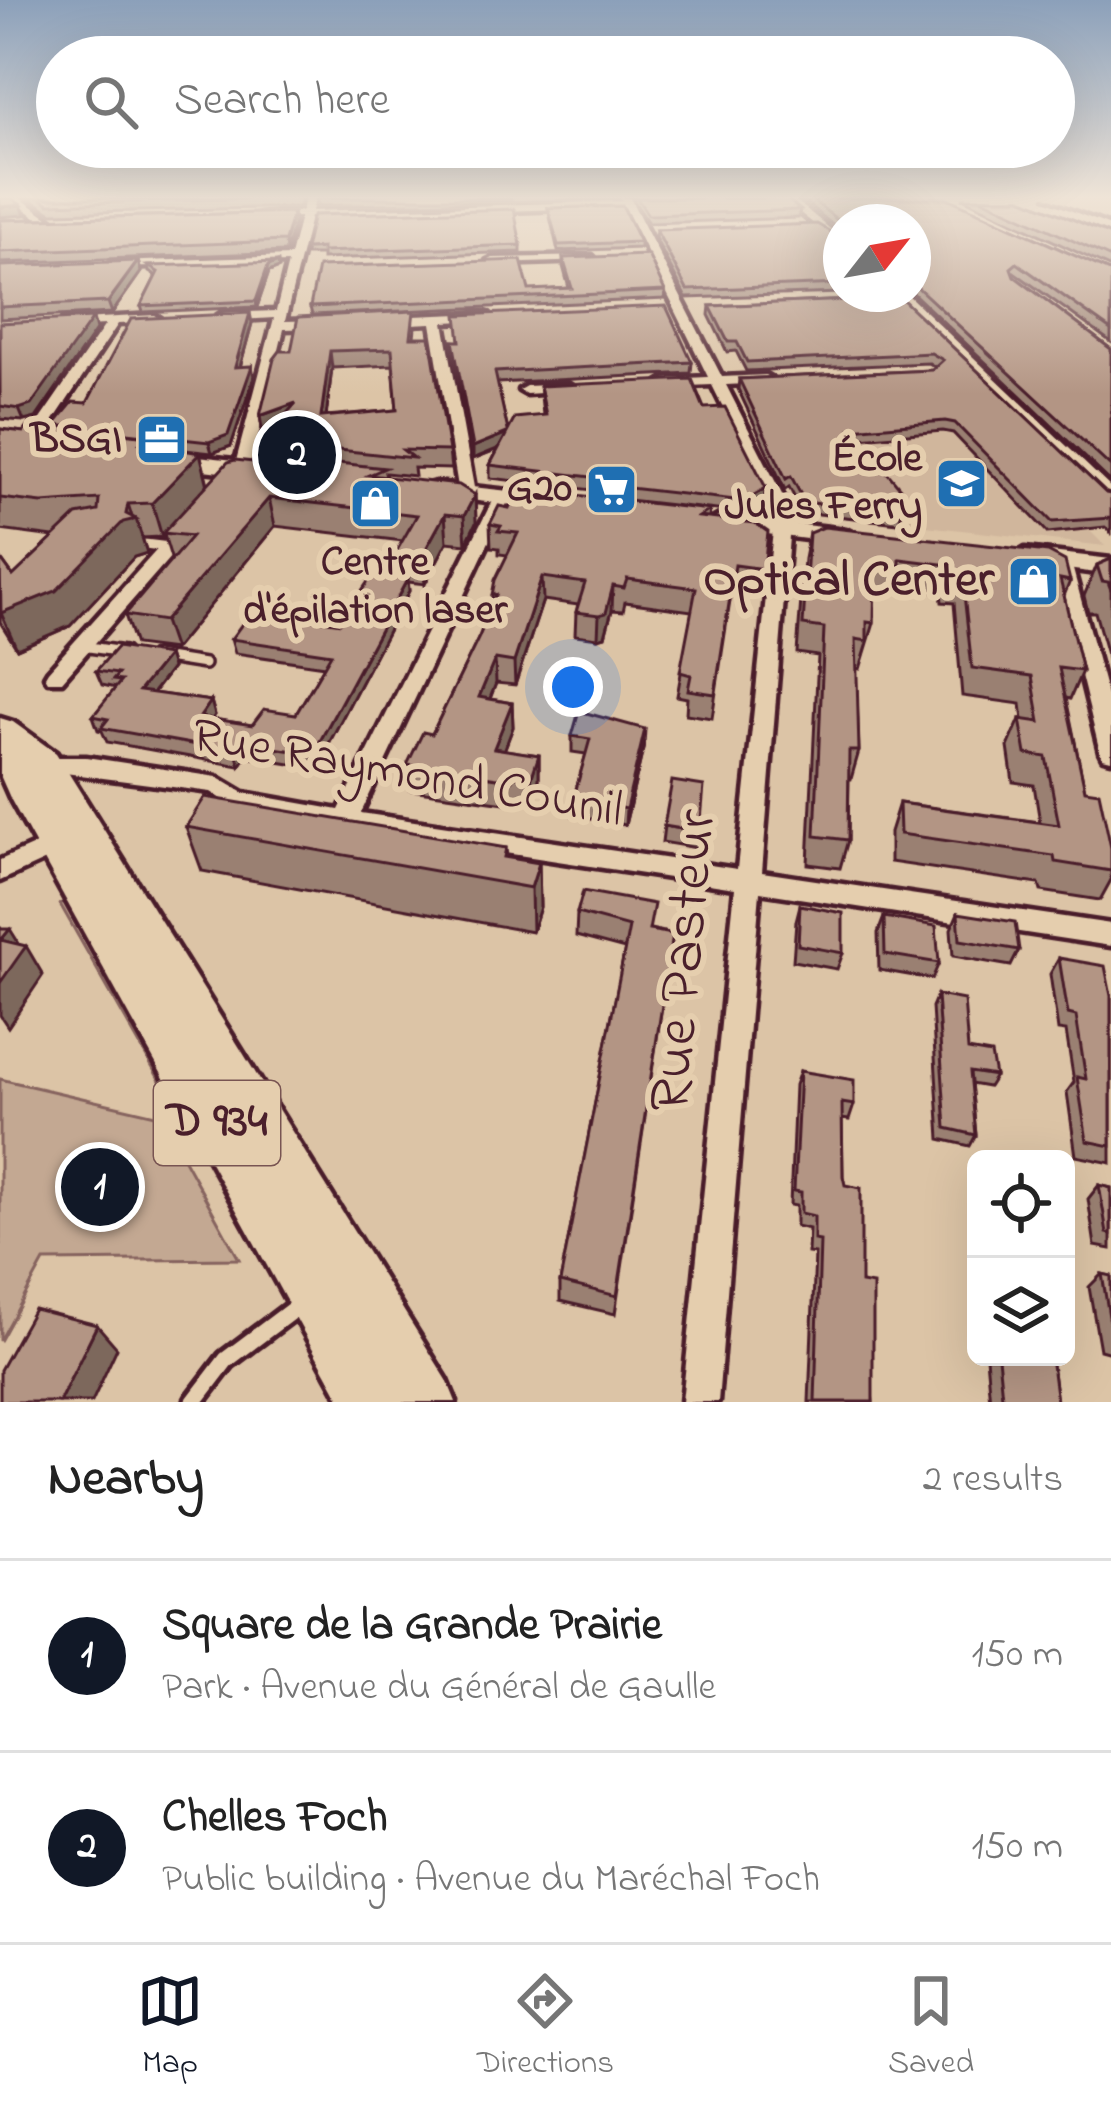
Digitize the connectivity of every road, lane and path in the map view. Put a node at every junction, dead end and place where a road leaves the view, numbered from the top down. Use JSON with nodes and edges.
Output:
{"nodes":[{"id":1,"x":264,"y":263,"type":"edge"},
{"id":2,"x":293,"y":263,"type":"edge"},
{"id":3,"x":295,"y":263,"type":"edge"},
{"id":4,"x":660,"y":263,"type":"edge"},
{"id":5,"x":92,"y":266,"type":"edge"},
{"id":6,"x":314,"y":267,"type":"edge"},
{"id":7,"x":689,"y":308,"type":"junction"},
{"id":8,"x":658,"y":310,"type":"edge"},
{"id":9,"x":916,"y":312,"type":"edge"},
{"id":10,"x":505,"y":316,"type":"edge"},
{"id":11,"x":200,"y":318,"type":"edge"},
{"id":12,"x":178,"y":319,"type":"edge"},
{"id":13,"x":437,"y":319,"type":"junction"},
{"id":14,"x":279,"y":320,"type":"junction"},
{"id":15,"x":114,"y":321,"type":"junction"},
{"id":16,"x":375,"y":322,"type":"edge"},
{"id":17,"x":333,"y":323,"type":"edge"},
{"id":18,"x":46,"y":324,"type":"edge"},
{"id":19,"x":778,"y":378,"type":"edge"},
{"id":20,"x":719,"y":381,"type":"junction"},
{"id":21,"x":654,"y":384,"type":"edge"},
{"id":22,"x":589,"y":387,"type":"edge"},
{"id":23,"x":526,"y":390,"type":"dead end"},
{"id":24,"x":1,"y":440,"type":"edge"},
{"id":25,"x":43,"y":445,"type":"joint"},
{"id":26,"x":126,"y":455,"type":"edge"},
{"id":27,"x":239,"y":468,"type":"junction"},
{"id":28,"x":277,"y":472,"type":"edge"},
{"id":29,"x":401,"y":486,"type":"edge"},
{"id":30,"x":467,"y":493,"type":"junction"},
{"id":31,"x":502,"y":496,"type":"junction"},
{"id":32,"x":1111,"y":496,"type":"edge"},
{"id":33,"x":212,"y":499,"type":"edge"},
{"id":34,"x":571,"y":505,"type":"edge"},
{"id":35,"x":197,"y":515,"type":"edge"},
{"id":36,"x":686,"y":518,"type":"edge"},
{"id":37,"x":781,"y":530,"type":"junction"},
{"id":38,"x":872,"y":540,"type":"edge"},
{"id":39,"x":145,"y":544,"type":"dead end"},
{"id":40,"x":169,"y":547,"type":"junction"},
{"id":41,"x":1004,"y":554,"type":"edge"},
{"id":42,"x":1061,"y":561,"type":"junction"},
{"id":43,"x":1111,"y":567,"type":"edge"},
{"id":44,"x":82,"y":646,"type":"junction"},
{"id":45,"x":204,"y":664,"type":"dead end"},
{"id":46,"x":55,"y":676,"type":"dead end"},
{"id":47,"x":1,"y":739,"type":"edge"},
{"id":48,"x":1111,"y":752,"type":"edge"},
{"id":49,"x":42,"y":763,"type":"junction"},
{"id":50,"x":346,"y":820,"type":"junction"},
{"id":51,"x":70,"y":838,"type":"junction"},
{"id":52,"x":0,"y":871,"type":"edge"},
{"id":53,"x":747,"y":879,"type":"junction"},
{"id":54,"x":1111,"y":935,"type":"edge"},
{"id":55,"x":315,"y":1295,"type":"junction"},
{"id":56,"x":194,"y":1402,"type":"edge"},
{"id":57,"x":377,"y":1402,"type":"edge"},
{"id":58,"x":401,"y":1402,"type":"edge"},
{"id":59,"x":425,"y":1402,"type":"edge"},
{"id":60,"x":700,"y":1402,"type":"edge"}],
"edges":[{"from":1,"to":5,"type":"street"},
{"from":2,"to":14,"type":"street"},
{"from":3,"to":6,"type":"street"},
{"from":4,"to":7,"type":"street"},
{"from":7,"to":8,"type":"street"},
{"from":7,"to":20,"type":"street"},
{"from":9,"to":32,"type":"street"},
{"from":10,"to":13,"type":"street"},
{"from":11,"to":14,"type":"street"},
{"from":12,"to":15,"type":"street"},
{"from":13,"to":16,"type":"street"},
{"from":13,"to":30,"type":"street"},
{"from":14,"to":17,"type":"street"},
{"from":14,"to":27,"type":"street"},
{"from":15,"to":18,"type":"street"},
{"from":15,"to":25,"type":"street"},
{"from":19,"to":20,"type":"street"},
{"from":20,"to":21,"type":"street"},
{"from":20,"to":37,"type":"street"},
{"from":22,"to":23,"type":"street"},
{"from":24,"to":25,"type":"street"},
{"from":26,"to":27,"type":"street"},
{"from":27,"to":28,"type":"street"},
{"from":27,"to":33,"type":"street"},
{"from":29,"to":30,"type":"street"},
{"from":30,"to":31,"type":"street"},
{"from":31,"to":34,"type":"street"},
{"from":31,"to":50,"type":"street"},
{"from":35,"to":40,"type":"street"},
{"from":36,"to":37,"type":"street"},
{"from":37,"to":38,"type":"street"},
{"from":37,"to":53,"type":"street","name":"Rue Pasteur"},
{"from":39,"to":40,"type":"lane"},
{"from":40,"to":44,"type":"street"},
{"from":41,"to":42,"type":"street"},
{"from":42,"to":43,"type":"street"},
{"from":42,"to":48,"type":"street"},
{"from":44,"to":45,"type":"lane"},
{"from":44,"to":46,"type":"street"},
{"from":47,"to":49,"type":"main road","number":"D 934"},
{"from":47,"to":51,"type":"main road","number":"D 934"},
{"from":49,"to":50,"type":"street","name":"Rue Raymond Counil"},
{"from":49,"to":51,"type":"main road","number":"D 934"},
{"from":50,"to":53,"type":"street","name":"Rue Raymond Counil"},
{"from":51,"to":52,"type":"street"},
{"from":51,"to":55,"type":"main road","number":"D 934"},
{"from":51,"to":59,"type":"main road","number":"D 934"},
{"from":53,"to":54,"type":"street","name":"Rue Raymond Counil"},
{"from":53,"to":60,"type":"street","name":"Rue Pasteur"},
{"from":55,"to":56,"type":"lane"},
{"from":55,"to":57,"type":"main road","number":"D 934"},
{"from":55,"to":58,"type":"lane"}]}
